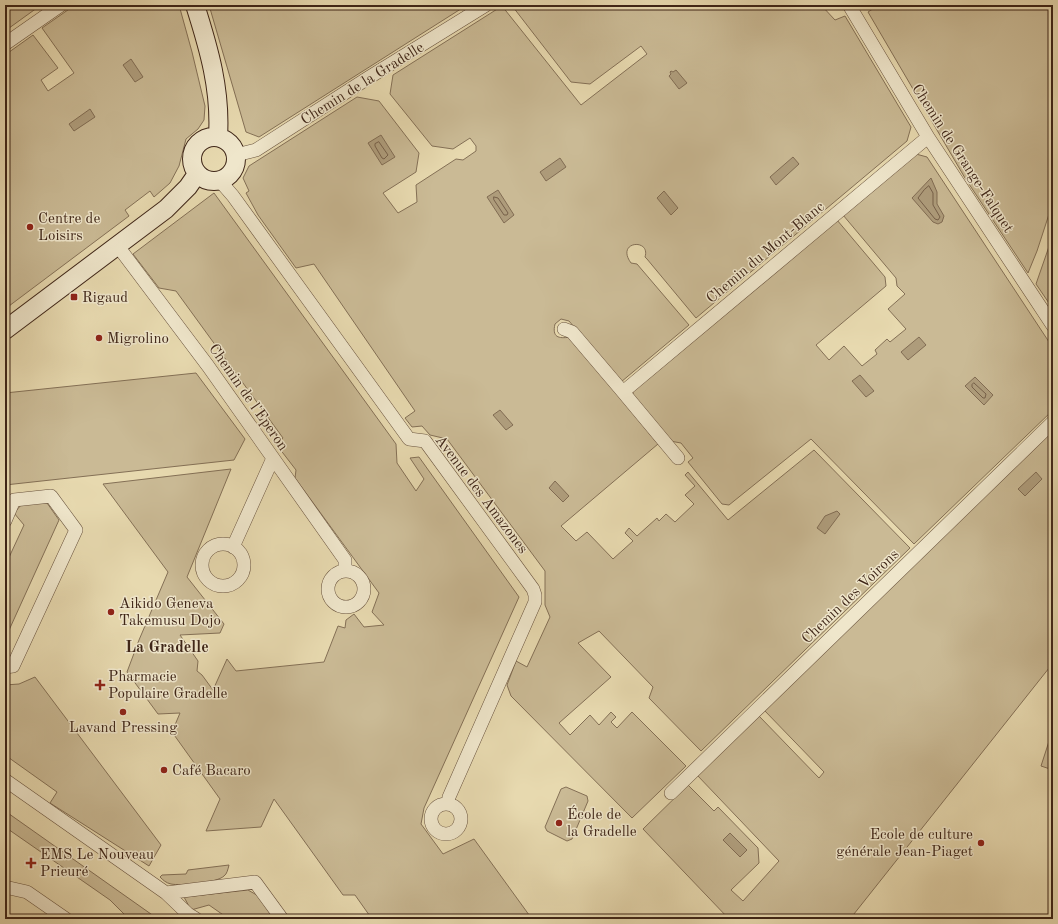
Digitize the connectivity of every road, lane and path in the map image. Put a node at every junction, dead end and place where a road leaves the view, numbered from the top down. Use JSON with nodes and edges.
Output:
{"nodes":[{"id":1,"x":60,"y":5,"type":"edge"},
{"id":2,"x":195,"y":5,"type":"edge"},
{"id":3,"x":486,"y":5,"type":"edge"},
{"id":4,"x":850,"y":5,"type":"edge"},
{"id":5,"x":5,"y":44,"type":"edge"},
{"id":6,"x":218,"y":137,"type":"junction"},
{"id":7,"x":928,"y":137,"type":"junction"},
{"id":8,"x":236,"y":155,"type":"junction"},
{"id":9,"x":197,"y":174,"type":"junction"},
{"id":10,"x":220,"y":181,"type":"junction"},
{"id":11,"x":117,"y":245,"type":"junction"},
{"id":12,"x":1053,"y":326,"type":"edge"},
{"id":13,"x":564,"y":329,"type":"dead end"},
{"id":14,"x":5,"y":330,"type":"edge"},
{"id":15,"x":622,"y":392,"type":"junction"},
{"id":16,"x":1053,"y":422,"type":"edge"},
{"id":17,"x":273,"y":458,"type":"junction"},
{"id":18,"x":678,"y":458,"type":"dead end"},
{"id":19,"x":5,"y":521,"type":"edge"},
{"id":20,"x":233,"y":547,"type":"dead end"},
{"id":21,"x":345,"y":571,"type":"dead end"},
{"id":22,"x":5,"y":667,"type":"edge"},
{"id":23,"x":5,"y":780,"type":"edge"},
{"id":24,"x":671,"y":793,"type":"dead end"},
{"id":25,"x":448,"y":804,"type":"dead end"},
{"id":26,"x":5,"y":887,"type":"edge"},
{"id":27,"x":166,"y":893,"type":"junction"},
{"id":28,"x":66,"y":919,"type":"edge"},
{"id":29,"x":196,"y":919,"type":"edge"},
{"id":30,"x":282,"y":919,"type":"edge"}],
"edges":[{"from":1,"to":5,"type":"street"},
{"from":2,"to":6,"type":"street"},
{"from":3,"to":8,"type":"street","name":"Chemin de la Gradelle"},
{"from":4,"to":7,"type":"street","name":"Chemin de Grange-Falquet"},
{"from":6,"to":8,"type":"street"},
{"from":6,"to":9,"type":"street"},
{"from":7,"to":12,"type":"street","name":"Chemin de Grange-Falquet"},
{"from":7,"to":15,"type":"street","name":"Chemin du Mont-Blanc"},
{"from":8,"to":10,"type":"street"},
{"from":9,"to":10,"type":"street"},
{"from":9,"to":11,"type":"street"},
{"from":10,"to":25,"type":"street","name":"Avenue des Amazones"},
{"from":11,"to":14,"type":"street"},
{"from":11,"to":17,"type":"street","name":"Chemin de l'Eperon"},
{"from":13,"to":15,"type":"street"},
{"from":15,"to":18,"type":"street"},
{"from":16,"to":24,"type":"street","name":"Chemin des Voirons"},
{"from":17,"to":20,"type":"street"},
{"from":17,"to":21,"type":"street","name":"Chemin de l'Eperon"},
{"from":19,"to":22,"type":"street"},
{"from":23,"to":27,"type":"street"},
{"from":26,"to":28,"type":"street"},
{"from":27,"to":29,"type":"street"},
{"from":27,"to":30,"type":"street"}]}
